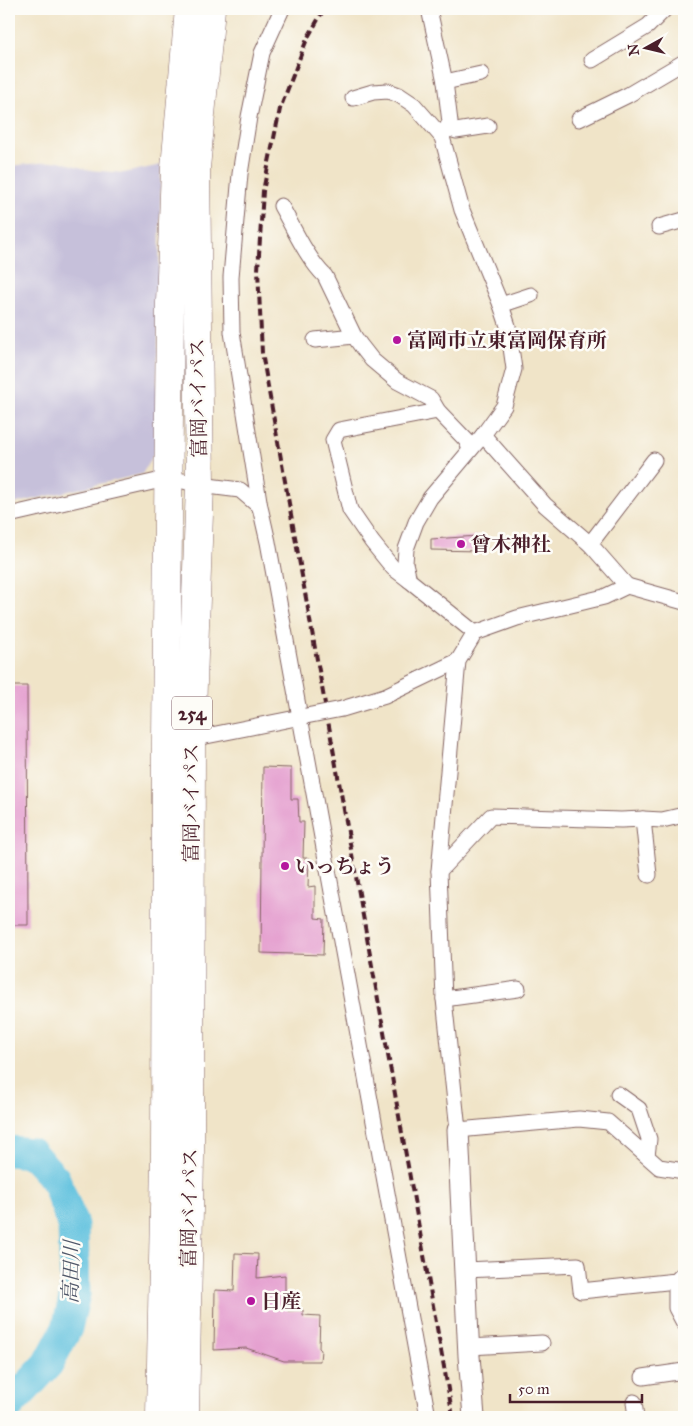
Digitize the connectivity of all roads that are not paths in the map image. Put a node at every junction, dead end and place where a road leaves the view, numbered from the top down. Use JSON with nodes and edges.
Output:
{"nodes":[{"id":1,"x":189,"y":9,"type":"edge"},
{"id":2,"x":211,"y":9,"type":"edge"},
{"id":3,"x":282,"y":9,"type":"edge"},
{"id":4,"x":429,"y":9,"type":"edge"},
{"id":5,"x":665,"y":9,"type":"edge"},
{"id":6,"x":592,"y":60,"type":"dead end"},
{"id":7,"x":684,"y":62,"type":"edge"},
{"id":8,"x":481,"y":74,"type":"dead end"},
{"id":9,"x":445,"y":82,"type":"junction"},
{"id":10,"x":353,"y":98,"type":"dead end"},
{"id":11,"x":579,"y":119,"type":"dead end"},
{"id":12,"x":488,"y":126,"type":"dead end"},
{"id":13,"x":444,"y":132,"type":"junction"},
{"id":14,"x":281,"y":206,"type":"dead end"},
{"id":15,"x":684,"y":220,"type":"edge"},
{"id":16,"x":659,"y":227,"type":"dead end"},
{"id":17,"x":531,"y":295,"type":"dead end"},
{"id":18,"x":502,"y":306,"type":"junction"},
{"id":19,"x":354,"y":336,"type":"junction"},
{"id":20,"x":315,"y":340,"type":"dead end"},
{"id":21,"x":438,"y":411,"type":"junction"},
{"id":22,"x":484,"y":435,"type":"junction"},
{"id":23,"x":470,"y":449,"type":"junction"},
{"id":24,"x":654,"y":460,"type":"dead end"},
{"id":25,"x":170,"y":478,"type":"junction"},
{"id":26,"x":200,"y":485,"type":"junction"},
{"id":27,"x":260,"y":507,"type":"junction"},
{"id":28,"x":9,"y":515,"type":"edge"},
{"id":29,"x":590,"y":544,"type":"junction"},
{"id":30,"x":409,"y":580,"type":"junction"},
{"id":31,"x":627,"y":586,"type":"junction"},
{"id":32,"x":684,"y":602,"type":"edge"},
{"id":33,"x":475,"y":633,"type":"junction"},
{"id":34,"x":458,"y":662,"type":"junction"},
{"id":35,"x":303,"y":717,"type":"junction"},
{"id":36,"x":191,"y":739,"type":"junction"},
{"id":37,"x":684,"y":815,"type":"edge"},
{"id":38,"x":643,"y":818,"type":"junction"},
{"id":39,"x":440,"y":871,"type":"junction"},
{"id":40,"x":649,"y":875,"type":"dead end"},
{"id":41,"x":518,"y":989,"type":"dead end"},
{"id":42,"x":444,"y":999,"type":"junction"},
{"id":43,"x":618,"y":1094,"type":"dead end"},
{"id":44,"x":458,"y":1130,"type":"junction"},
{"id":45,"x":646,"y":1156,"type":"junction"},
{"id":46,"x":684,"y":1172,"type":"edge"},
{"id":47,"x":465,"y":1270,"type":"junction"},
{"id":48,"x":680,"y":1277,"type":"edge"},
{"id":49,"x":684,"y":1323,"type":"edge"},
{"id":50,"x":542,"y":1343,"type":"dead end"},
{"id":51,"x":469,"y":1347,"type":"junction"},
{"id":52,"x":684,"y":1371,"type":"edge"},
{"id":53,"x":643,"y":1377,"type":"dead end"},
{"id":54,"x":160,"y":1417,"type":"edge"},
{"id":55,"x":185,"y":1417,"type":"edge"},
{"id":56,"x":428,"y":1417,"type":"edge"},
{"id":57,"x":474,"y":1417,"type":"edge"}],
"edges":[{"from":1,"to":25,"type":"highway","name":"富岡バイパス","number":"254"},
{"from":2,"to":26,"type":"highway","name":"富岡バイパス","number":"254"},
{"from":3,"to":27,"type":"street"},
{"from":4,"to":9,"type":"street"},
{"from":5,"to":6,"type":"street"},
{"from":7,"to":11,"type":"street"},
{"from":8,"to":9,"type":"street"},
{"from":9,"to":13,"type":"street"},
{"from":10,"to":13,"type":"street"},
{"from":12,"to":13,"type":"street"},
{"from":13,"to":18,"type":"street"},
{"from":14,"to":19,"type":"street"},
{"from":15,"to":16,"type":"street"},
{"from":17,"to":18,"type":"street"},
{"from":18,"to":22,"type":"street"},
{"from":19,"to":20,"type":"street"},
{"from":19,"to":21,"type":"street"},
{"from":21,"to":23,"type":"street"},
{"from":21,"to":30,"type":"street"},
{"from":22,"to":23,"type":"street"},
{"from":22,"to":29,"type":"street"},
{"from":23,"to":30,"type":"street"},
{"from":24,"to":29,"type":"street"},
{"from":25,"to":26,"type":"street"},
{"from":25,"to":28,"type":"street"},
{"from":25,"to":54,"type":"highway","name":"富岡バイパス","number":"254"},
{"from":26,"to":27,"type":"street"},
{"from":26,"to":36,"type":"highway","name":"富岡バイパス","number":"254"},
{"from":27,"to":35,"type":"street"},
{"from":29,"to":31,"type":"street"},
{"from":30,"to":33,"type":"street"},
{"from":31,"to":32,"type":"street"},
{"from":31,"to":33,"type":"street"},
{"from":33,"to":34,"type":"street"},
{"from":34,"to":35,"type":"street","bridge":true},
{"from":34,"to":39,"type":"street"},
{"from":35,"to":36,"type":"street"},
{"from":35,"to":56,"type":"street"},
{"from":36,"to":55,"type":"highway","name":"富岡バイパス","number":"254"},
{"from":37,"to":38,"type":"street"},
{"from":38,"to":39,"type":"street"},
{"from":38,"to":40,"type":"street"},
{"from":39,"to":42,"type":"street"},
{"from":41,"to":42,"type":"street"},
{"from":42,"to":44,"type":"street"},
{"from":43,"to":45,"type":"street"},
{"from":44,"to":45,"type":"street"},
{"from":44,"to":47,"type":"street"},
{"from":45,"to":46,"type":"street"},
{"from":47,"to":48,"type":"street"},
{"from":47,"to":51,"type":"street"},
{"from":48,"to":49,"type":"street"},
{"from":50,"to":51,"type":"street"},
{"from":51,"to":57,"type":"street"},
{"from":52,"to":53,"type":"street"}]}
